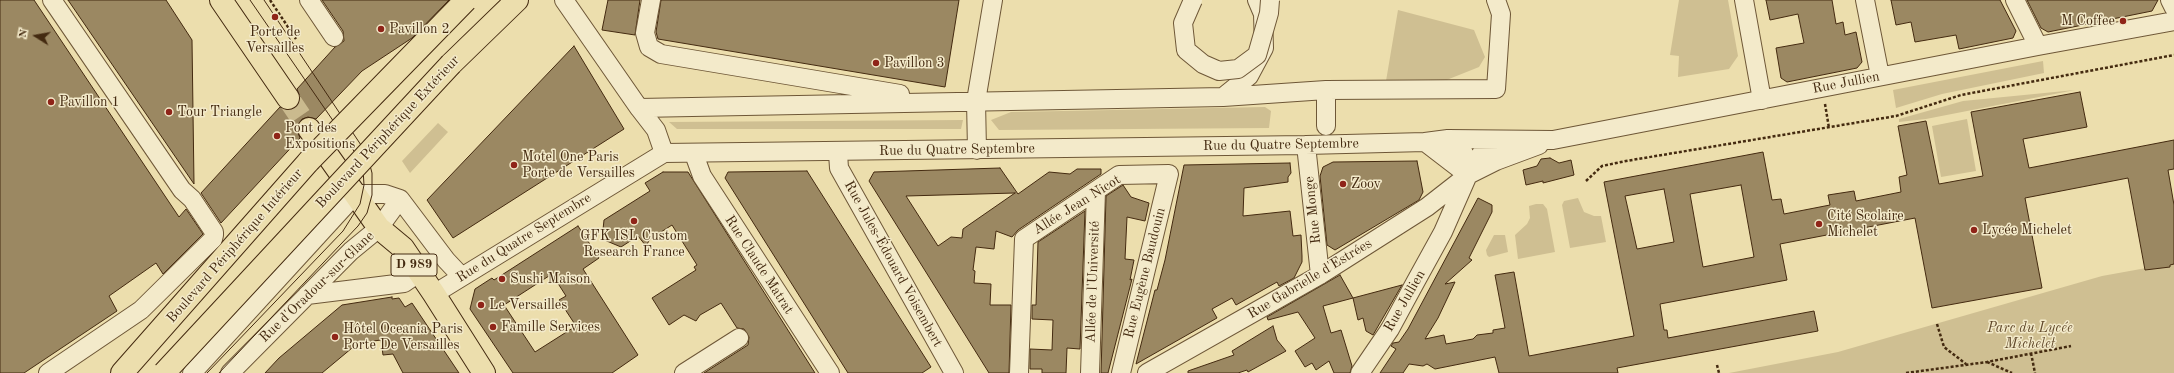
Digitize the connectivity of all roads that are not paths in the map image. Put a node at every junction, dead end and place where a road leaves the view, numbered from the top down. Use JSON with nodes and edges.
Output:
{"nodes":[{"id":1,"x":52,"y":0,"type":"edge"},
{"id":2,"x":221,"y":0,"type":"edge"},
{"id":3,"x":309,"y":0,"type":"edge"},
{"id":4,"x":466,"y":0,"type":"edge"},
{"id":5,"x":517,"y":0,"type":"edge"},
{"id":6,"x":564,"y":0,"type":"edge"},
{"id":7,"x":650,"y":0,"type":"edge"},
{"id":8,"x":993,"y":0,"type":"edge"},
{"id":9,"x":1193,"y":0,"type":"edge"},
{"id":10,"x":1257,"y":0,"type":"edge"},
{"id":11,"x":1270,"y":0,"type":"edge"},
{"id":12,"x":1496,"y":0,"type":"edge"},
{"id":13,"x":1744,"y":0,"type":"edge"},
{"id":14,"x":1865,"y":0,"type":"edge"},
{"id":15,"x":2015,"y":0,"type":"edge"},
{"id":16,"x":2170,"y":0,"type":"edge"},
{"id":17,"x":2174,"y":8,"type":"edge"},
{"id":18,"x":2174,"y":21,"type":"edge"},
{"id":19,"x":334,"y":38,"type":"dead end"},
{"id":20,"x":2038,"y":46,"type":"junction"},
{"id":21,"x":1880,"y":76,"type":"junction"},
{"id":22,"x":1326,"y":90,"type":"junction"},
{"id":23,"x":1224,"y":97,"type":"junction"},
{"id":24,"x":288,"y":98,"type":"tunnel mouth"},
{"id":25,"x":1762,"y":100,"type":"junction"},
{"id":26,"x":943,"y":101,"type":"junction"},
{"id":27,"x":976,"y":101,"type":"junction"},
{"id":28,"x":639,"y":108,"type":"junction"},
{"id":29,"x":1326,"y":126,"type":"dead end"},
{"id":30,"x":309,"y":129,"type":"tunnel mouth"},
{"id":31,"x":1448,"y":139,"type":"junction"},
{"id":32,"x":1553,"y":140,"type":"junction"},
{"id":33,"x":1518,"y":141,"type":"junction"},
{"id":34,"x":1425,"y":142,"type":"junction"},
{"id":35,"x":1306,"y":145,"type":"junction"},
{"id":36,"x":976,"y":150,"type":"junction"},
{"id":37,"x":838,"y":153,"type":"junction"},
{"id":38,"x":664,"y":154,"type":"junction"},
{"id":39,"x":694,"y":154,"type":"junction"},
{"id":40,"x":1169,"y":174,"type":"joint"},
{"id":41,"x":1468,"y":176,"type":"junction"},
{"id":42,"x":1096,"y":191,"type":"junction"},
{"id":43,"x":354,"y":196,"type":"junction"},
{"id":44,"x":400,"y":199,"type":"junction"},
{"id":45,"x":1427,"y":207,"type":"junction"},
{"id":46,"x":1445,"y":227,"type":"junction"},
{"id":47,"x":378,"y":228,"type":"junction"},
{"id":48,"x":420,"y":272,"type":"junction"},
{"id":49,"x":1320,"y":275,"type":"junction"},
{"id":50,"x":462,"y":277,"type":"junction"},
{"id":51,"x":434,"y":294,"type":"junction"},
{"id":52,"x":306,"y":295,"type":"junction"},
{"id":53,"x":739,"y":338,"type":"dead end"},
{"id":54,"x":48,"y":373,"type":"edge"},
{"id":55,"x":122,"y":373,"type":"edge"},
{"id":56,"x":164,"y":373,"type":"edge"},
{"id":57,"x":192,"y":373,"type":"edge"},
{"id":58,"x":230,"y":373,"type":"edge"},
{"id":59,"x":484,"y":373,"type":"edge"},
{"id":60,"x":684,"y":373,"type":"edge"},
{"id":61,"x":830,"y":373,"type":"edge"},
{"id":62,"x":954,"y":373,"type":"edge"},
{"id":63,"x":1019,"y":373,"type":"edge"},
{"id":64,"x":1090,"y":373,"type":"edge"},
{"id":65,"x":1121,"y":373,"type":"edge"},
{"id":66,"x":1147,"y":373,"type":"edge"},
{"id":67,"x":1360,"y":373,"type":"edge"}],
"edges":[{"from":1,"to":54,"type":"street"},
{"from":2,"to":24,"type":"main road"},
{"from":3,"to":19,"type":"street"},
{"from":4,"to":55,"type":"main road","name":"Boulevard Périphérique Intérieur","bridge":true},
{"from":5,"to":56,"type":"main road","name":"Boulevard Périphérique Extérieur","bridge":true},
{"from":6,"to":28,"type":"street"},
{"from":7,"to":26,"type":"street"},
{"from":8,"to":27,"type":"street"},
{"from":9,"to":11,"type":"street","bridge":true},
{"from":10,"to":23,"type":"street"},
{"from":12,"to":22,"type":"street"},
{"from":13,"to":25,"type":"street"},
{"from":14,"to":21,"type":"street"},
{"from":15,"to":20,"type":"street"},
{"from":16,"to":17,"type":"street"},
{"from":18,"to":20,"type":"street","name":"Rue Jullien"},
{"from":20,"to":21,"type":"street","name":"Rue Jullien"},
{"from":21,"to":25,"type":"street","name":"Rue Jullien"},
{"from":22,"to":23,"type":"street"},
{"from":22,"to":29,"type":"street"},
{"from":23,"to":27,"type":"street"},
{"from":25,"to":32,"type":"street","name":"Rue Jullien"},
{"from":26,"to":27,"type":"street"},
{"from":26,"to":28,"type":"street"},
{"from":27,"to":36,"type":"street"},
{"from":28,"to":38,"type":"street"},
{"from":30,"to":43,"type":"main road"},
{"from":31,"to":33,"type":"street","name":"Rue du Quatre Septembre"},
{"from":31,"to":34,"type":"street","name":"Rue du Quatre Septembre"},
{"from":31,"to":41,"type":"street"},
{"from":32,"to":33,"type":"street","name":"Rue Jullien"},
{"from":32,"to":41,"type":"street"},
{"from":33,"to":41,"type":"street","name":"Rue Jullien"},
{"from":34,"to":35,"type":"street","name":"Rue du Quatre Septembre"},
{"from":34,"to":41,"type":"street"},
{"from":35,"to":36,"type":"street","name":"Rue du Quatre Septembre"},
{"from":35,"to":49,"type":"street","name":"Rue Monge"},
{"from":36,"to":37,"type":"street","name":"Rue du Quatre Septembre"},
{"from":37,"to":39,"type":"street","name":"Rue du Quatre Septembre"},
{"from":37,"to":62,"type":"street","name":"Rue Jules-Édouard Voisembert"},
{"from":38,"to":39,"type":"street","name":"Rue du Quatre Septembre"},
{"from":38,"to":50,"type":"street","name":"Rue du Quatre Septembre"},
{"from":39,"to":61,"type":"street","name":"Rue Claude Matrat"},
{"from":40,"to":42,"type":"street","name":"Allée Jean Nicot"},
{"from":40,"to":65,"type":"street","name":"Rue Eugène Baudouin"},
{"from":41,"to":45,"type":"street","name":"Rue Gabrielle d'Estrées"},
{"from":41,"to":46,"type":"street","name":"Rue Jullien"},
{"from":42,"to":63,"type":"street","name":"Allée Jean Nicot"},
{"from":42,"to":64,"type":"street","name":"Allée de l'Université"},
{"from":43,"to":44,"type":"street"},
{"from":43,"to":47,"type":"main road"},
{"from":43,"to":57,"type":"street","name":"Rue d'Oradour-sur-Glane"},
{"from":44,"to":47,"type":"street","name":"Rue d'Oradour-sur-Glane"},
{"from":44,"to":50,"type":"street"},
{"from":45,"to":46,"type":"street"},
{"from":45,"to":49,"type":"street","name":"Rue Gabrielle d'Estrées"},
{"from":46,"to":67,"type":"street","name":"Rue Jullien"},
{"from":47,"to":48,"type":"main road","number":"D 989"},
{"from":47,"to":52,"type":"street","name":"Rue d'Oradour-sur-Glane"},
{"from":48,"to":51,"type":"main road","number":"D 989"},
{"from":48,"to":52,"type":"street"},
{"from":49,"to":66,"type":"street","name":"Rue Gabrielle d'Estrées"},
{"from":50,"to":51,"type":"street","name":"Rue du Quatre Septembre"},
{"from":51,"to":59,"type":"main road","number":"D 989"},
{"from":52,"to":58,"type":"street","name":"Rue d'Oradour-sur-Glane"},
{"from":53,"to":60,"type":"street"}]}
